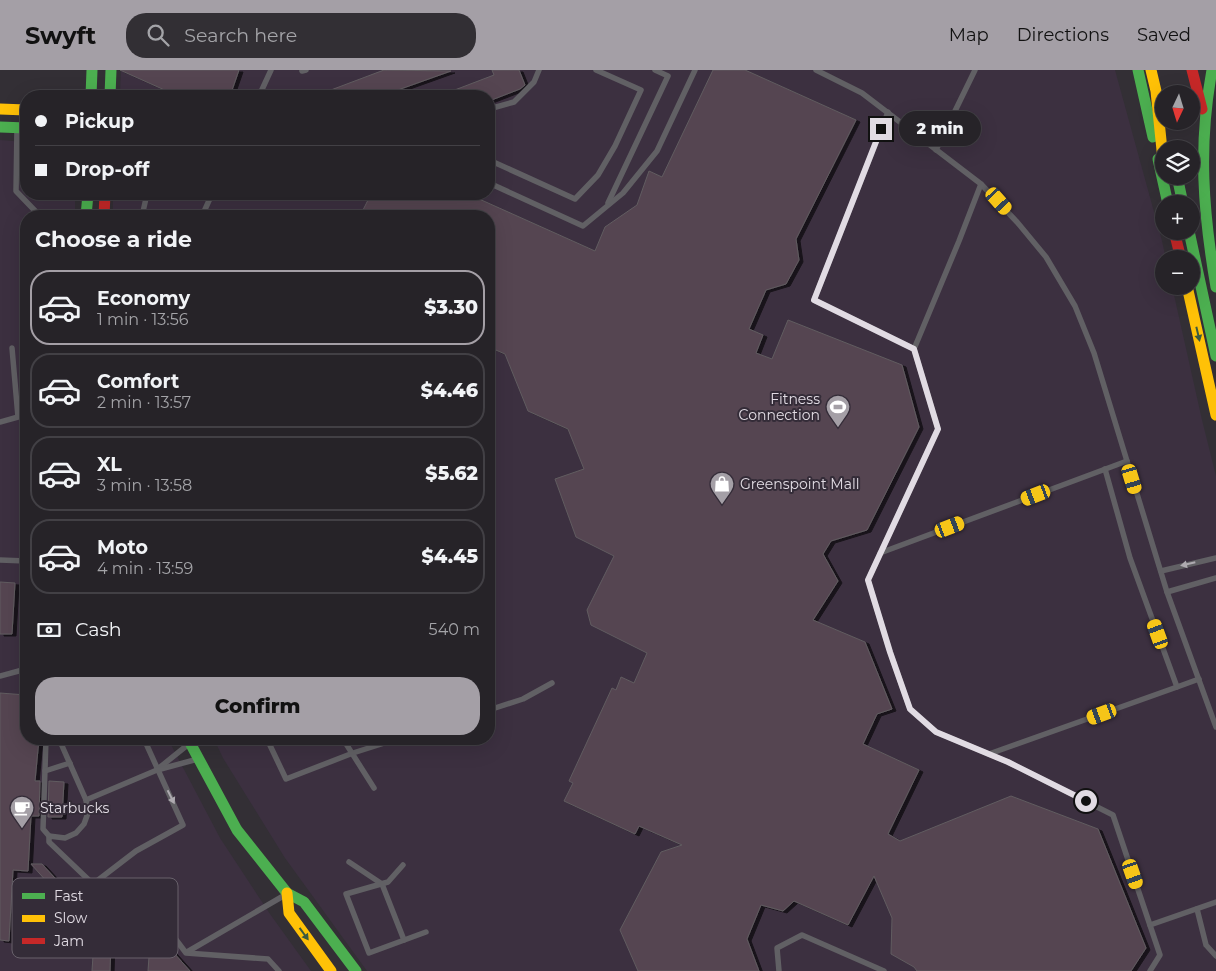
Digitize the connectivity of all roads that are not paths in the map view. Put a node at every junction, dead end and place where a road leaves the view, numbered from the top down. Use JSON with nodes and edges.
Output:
{"nodes":[{"id":1,"x":92,"y":70,"type":"edge"},
{"id":2,"x":111,"y":70,"type":"edge"},
{"id":3,"x":271,"y":70,"type":"edge"},
{"id":4,"x":539,"y":70,"type":"edge"},
{"id":5,"x":596,"y":70,"type":"edge"},
{"id":6,"x":655,"y":70,"type":"edge"},
{"id":7,"x":695,"y":70,"type":"edge"},
{"id":8,"x":816,"y":70,"type":"edge"},
{"id":9,"x":975,"y":70,"type":"edge"},
{"id":10,"x":1138,"y":70,"type":"edge"},
{"id":11,"x":1147,"y":70,"type":"edge"},
{"id":12,"x":1151,"y":70,"type":"edge"},
{"id":13,"x":1192,"y":70,"type":"edge"},
{"id":14,"x":1212,"y":70,"type":"edge"},
{"id":15,"x":669,"y":73,"type":"edge"},
{"id":16,"x":91,"y":90,"type":"edge"},
{"id":17,"x":110,"y":90,"type":"edge"},
{"id":18,"x":261,"y":90,"type":"edge"},
{"id":19,"x":495,"y":107,"type":"edge"},
{"id":20,"x":0,"y":109,"type":"edge"},
{"id":21,"x":20,"y":110,"type":"edge"},
{"id":22,"x":888,"y":112,"type":"junction"},
{"id":23,"x":0,"y":126,"type":"edge"},
{"id":24,"x":20,"y":127,"type":"edge"},
{"id":25,"x":1161,"y":140,"type":"edge"},
{"id":26,"x":1167,"y":140,"type":"edge"},
{"id":27,"x":20,"y":148,"type":"edge"},
{"id":28,"x":936,"y":150,"type":"junction"},
{"id":29,"x":495,"y":163,"type":"edge"},
{"id":30,"x":1216,"y":164,"type":"edge"},
{"id":31,"x":981,"y":184,"type":"junction"},
{"id":32,"x":495,"y":186,"type":"edge"},
{"id":33,"x":20,"y":195,"type":"edge"},
{"id":34,"x":1166,"y":195,"type":"edge"},
{"id":35,"x":25,"y":200,"type":"edge"},
{"id":36,"x":607,"y":206,"type":"junction"},
{"id":37,"x":34,"y":210,"type":"edge"},
{"id":38,"x":1191,"y":240,"type":"edge"},
{"id":39,"x":1216,"y":287,"type":"edge"},
{"id":40,"x":1189,"y":295,"type":"edge"},
{"id":41,"x":12,"y":348,"type":"dead end"},
{"id":42,"x":914,"y":349,"type":"junction"},
{"id":43,"x":1216,"y":356,"type":"edge"},
{"id":44,"x":1216,"y":415,"type":"edge"},
{"id":45,"x":0,"y":422,"type":"edge"},
{"id":46,"x":1127,"y":461,"type":"junction"},
{"id":47,"x":1106,"y":469,"type":"junction"},
{"id":48,"x":880,"y":553,"type":"junction"},
{"id":49,"x":1216,"y":558,"type":"edge"},
{"id":50,"x":0,"y":560,"type":"edge"},
{"id":51,"x":20,"y":561,"type":"edge"},
{"id":52,"x":1161,"y":571,"type":"junction"},
{"id":53,"x":1216,"y":578,"type":"edge"},
{"id":54,"x":1167,"y":592,"type":"junction"},
{"id":55,"x":20,"y":671,"type":"edge"},
{"id":56,"x":0,"y":676,"type":"edge"},
{"id":57,"x":1199,"y":680,"type":"junction"},
{"id":58,"x":552,"y":683,"type":"dead end"},
{"id":59,"x":1177,"y":687,"type":"junction"},
{"id":60,"x":495,"y":708,"type":"edge"},
{"id":61,"x":1216,"y":727,"type":"edge"},
{"id":62,"x":46,"y":745,"type":"edge"},
{"id":63,"x":61,"y":745,"type":"edge"},
{"id":64,"x":147,"y":745,"type":"edge"},
{"id":65,"x":185,"y":745,"type":"edge"},
{"id":66,"x":191,"y":745,"type":"edge"},
{"id":67,"x":270,"y":745,"type":"edge"},
{"id":68,"x":347,"y":745,"type":"edge"},
{"id":69,"x":378,"y":745,"type":"edge"},
{"id":70,"x":353,"y":753,"type":"junction"},
{"id":71,"x":990,"y":754,"type":"junction"},
{"id":72,"x":198,"y":759,"type":"junction"},
{"id":73,"x":70,"y":763,"type":"junction"},
{"id":74,"x":157,"y":770,"type":"junction"},
{"id":75,"x":45,"y":771,"type":"junction"},
{"id":76,"x":374,"y":788,"type":"dead end"},
{"id":77,"x":86,"y":800,"type":"junction"},
{"id":78,"x":48,"y":836,"type":"junction"},
{"id":79,"x":349,"y":862,"type":"dead end"},
{"id":80,"x":403,"y":865,"type":"dead end"},
{"id":81,"x":87,"y":878,"type":"edge"},
{"id":82,"x":101,"y":878,"type":"edge"},
{"id":83,"x":382,"y":884,"type":"junction"},
{"id":84,"x":287,"y":894,"type":"junction"},
{"id":85,"x":1216,"y":902,"type":"edge"},
{"id":86,"x":1197,"y":909,"type":"junction"},
{"id":87,"x":1150,"y":925,"type":"junction"},
{"id":88,"x":426,"y":932,"type":"dead end"},
{"id":89,"x":404,"y":940,"type":"junction"},
{"id":90,"x":178,"y":942,"type":"edge"},
{"id":91,"x":186,"y":953,"type":"junction"},
{"id":92,"x":1216,"y":956,"type":"edge"},
{"id":93,"x":279,"y":971,"type":"edge"},
{"id":94,"x":331,"y":971,"type":"edge"},
{"id":95,"x":356,"y":971,"type":"edge"},
{"id":96,"x":779,"y":971,"type":"edge"},
{"id":97,"x":884,"y":971,"type":"edge"},
{"id":98,"x":1150,"y":971,"type":"edge"}],
"edges":[{"from":1,"to":16,"type":"main road"},
{"from":2,"to":17,"type":"main road"},
{"from":3,"to":18,"type":"lane"},
{"from":4,"to":19,"type":"lane"},
{"from":5,"to":29,"type":"lane"},
{"from":6,"to":15,"type":"lane"},
{"from":7,"to":36,"type":"lane"},
{"from":8,"to":22,"type":"lane"},
{"from":9,"to":28,"type":"lane"},
{"from":10,"to":34,"type":"main road"},
{"from":11,"to":26,"type":"main road"},
{"from":12,"to":25,"type":"main road"},
{"from":13,"to":30,"type":"main road"},
{"from":14,"to":39,"type":"main road"},
{"from":15,"to":36,"type":"lane"},
{"from":20,"to":21,"type":"main road"},
{"from":22,"to":28,"type":"lane"},
{"from":22,"to":42,"type":"lane"},
{"from":23,"to":24,"type":"main road"},
{"from":27,"to":33,"type":"lane"},
{"from":28,"to":31,"type":"lane"},
{"from":31,"to":42,"type":"lane"},
{"from":31,"to":46,"type":"lane"},
{"from":32,"to":36,"type":"lane"},
{"from":35,"to":37,"type":"lane"},
{"from":38,"to":43,"type":"main road"},
{"from":40,"to":44,"type":"main road","one_way":true},
{"from":41,"to":45,"type":"lane"},
{"from":42,"to":48,"type":"lane"},
{"from":46,"to":47,"type":"lane"},
{"from":46,"to":52,"type":"lane"},
{"from":47,"to":48,"type":"lane"},
{"from":47,"to":59,"type":"lane"},
{"from":48,"to":71,"type":"lane"},
{"from":49,"to":52,"type":"lane","one_way":true},
{"from":50,"to":51,"type":"lane"},
{"from":52,"to":54,"type":"lane"},
{"from":53,"to":54,"type":"lane"},
{"from":54,"to":57,"type":"lane"},
{"from":55,"to":56,"type":"lane"},
{"from":57,"to":59,"type":"lane"},
{"from":57,"to":61,"type":"lane"},
{"from":58,"to":60,"type":"lane"},
{"from":59,"to":71,"type":"lane"},
{"from":62,"to":75,"type":"lane"},
{"from":63,"to":73,"type":"lane"},
{"from":64,"to":74,"type":"lane"},
{"from":65,"to":74,"type":"lane"},
{"from":66,"to":72,"type":"main road"},
{"from":67,"to":70,"type":"lane"},
{"from":68,"to":70,"type":"lane"},
{"from":69,"to":70,"type":"lane"},
{"from":70,"to":76,"type":"lane"},
{"from":71,"to":87,"type":"lane"},
{"from":72,"to":74,"type":"lane"},
{"from":72,"to":84,"type":"main road"},
{"from":73,"to":75,"type":"lane"},
{"from":73,"to":77,"type":"lane"},
{"from":74,"to":77,"type":"lane"},
{"from":74,"to":82,"type":"lane","one_way":true},
{"from":75,"to":78,"type":"lane"},
{"from":77,"to":78,"type":"lane"},
{"from":81,"to":78,"type":"lane","one_way":true},
{"from":79,"to":83,"type":"lane"},
{"from":80,"to":83,"type":"lane"},
{"from":83,"to":89,"type":"lane"},
{"from":83,"to":89,"type":"lane"},
{"from":84,"to":91,"type":"lane"},
{"from":84,"to":94,"type":"main road","one_way":true},
{"from":84,"to":95,"type":"main road"},
{"from":85,"to":86,"type":"lane"},
{"from":86,"to":87,"type":"lane"},
{"from":86,"to":92,"type":"lane"},
{"from":87,"to":98,"type":"lane"},
{"from":88,"to":89,"type":"lane"},
{"from":90,"to":91,"type":"lane"},
{"from":91,"to":93,"type":"lane"},
{"from":96,"to":97,"type":"lane"}]}
